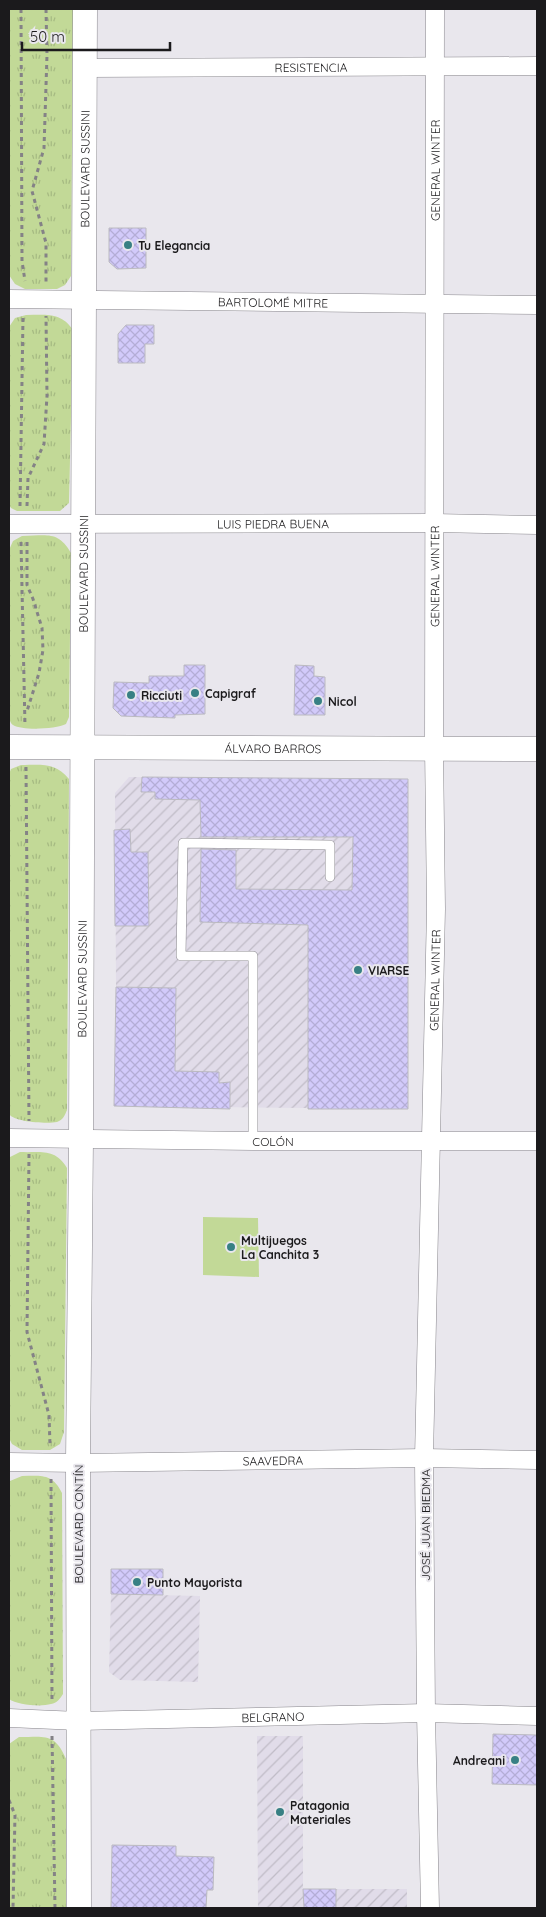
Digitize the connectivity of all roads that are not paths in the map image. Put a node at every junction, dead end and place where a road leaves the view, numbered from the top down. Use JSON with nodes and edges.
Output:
{"nodes":[{"id":1,"x":85,"y":9,"type":"edge"},
{"id":2,"x":435,"y":9,"type":"edge"},
{"id":3,"x":435,"y":66,"type":"junction"},
{"id":4,"x":537,"y":66,"type":"edge"},
{"id":5,"x":85,"y":68,"type":"junction"},
{"id":6,"x":16,"y":299,"type":"edge"},
{"id":7,"x":84,"y":300,"type":"junction"},
{"id":8,"x":435,"y":304,"type":"junction"},
{"id":9,"x":537,"y":305,"type":"edge"},
{"id":10,"x":434,"y":523,"type":"junction"},
{"id":11,"x":19,"y":524,"type":"edge"},
{"id":12,"x":84,"y":524,"type":"junction"},
{"id":13,"x":537,"y":525,"type":"edge"},
{"id":14,"x":17,"y":747,"type":"edge"},
{"id":15,"x":434,"y":747,"type":"junction"},
{"id":16,"x":82,"y":748,"type":"junction"},
{"id":17,"x":537,"y":749,"type":"edge"},
{"id":18,"x":330,"y":877,"type":"dead end"},
{"id":19,"x":9,"y":1138,"type":"edge"},
{"id":20,"x":81,"y":1140,"type":"junction"},
{"id":21,"x":253,"y":1141,"type":"junction"},
{"id":22,"x":537,"y":1141,"type":"edge"},
{"id":23,"x":432,"y":1142,"type":"junction"},
{"id":24,"x":424,"y":1458,"type":"junction"},
{"id":25,"x":537,"y":1460,"type":"edge"},
{"id":26,"x":9,"y":1462,"type":"edge"},
{"id":27,"x":78,"y":1463,"type":"junction"},
{"id":28,"x":426,"y":1713,"type":"junction"},
{"id":29,"x":537,"y":1716,"type":"edge"},
{"id":30,"x":9,"y":1718,"type":"edge"},
{"id":31,"x":79,"y":1721,"type":"junction"},
{"id":32,"x":78,"y":1908,"type":"edge"},
{"id":33,"x":430,"y":1908,"type":"edge"}],
"edges":[{"from":1,"to":5,"type":"main road","name":"BOULEVARD SUSSINI"},
{"from":2,"to":3,"type":"street","name":"GENERAL WINTER"},
{"from":3,"to":4,"type":"street","name":"RESISTENCIA"},
{"from":3,"to":5,"type":"street","name":"RESISTENCIA"},
{"from":3,"to":8,"type":"street","name":"GENERAL WINTER"},
{"from":5,"to":7,"type":"main road","name":"BOULEVARD SUSSINI"},
{"from":6,"to":7,"type":"street","name":"BARTOLOMÉ MITRE"},
{"from":7,"to":8,"type":"street","name":"BARTOLOMÉ MITRE"},
{"from":7,"to":12,"type":"main road","name":"BOULEVARD SUSSINI"},
{"from":8,"to":9,"type":"street","name":"BARTOLOMÉ MITRE"},
{"from":8,"to":10,"type":"street","name":"GENERAL WINTER"},
{"from":10,"to":12,"type":"street","name":"LUIS PIEDRA BUENA"},
{"from":10,"to":13,"type":"street","name":"LUIS PIEDRA BUENA"},
{"from":10,"to":15,"type":"street","name":"GENERAL WINTER"},
{"from":11,"to":12,"type":"street","name":"LUIS PIEDRA BUENA"},
{"from":12,"to":16,"type":"main road","name":"BOULEVARD SUSSINI"},
{"from":14,"to":16,"type":"main road","name":"ÁLVARO BARROS"},
{"from":15,"to":16,"type":"main road","name":"ÁLVARO BARROS"},
{"from":15,"to":17,"type":"main road","name":"ÁLVARO BARROS"},
{"from":15,"to":23,"type":"street","name":"GENERAL WINTER"},
{"from":16,"to":20,"type":"main road","name":"BOULEVARD SUSSINI"},
{"from":18,"to":21,"type":"lane"},
{"from":19,"to":20,"type":"street","name":"COLÓN"},
{"from":20,"to":21,"type":"street","name":"COLÓN"},
{"from":20,"to":27,"type":"main road","name":"BOULEVARD CONTÍN"},
{"from":21,"to":23,"type":"street","name":"COLÓN"},
{"from":22,"to":23,"type":"street","name":"COLÓN"},
{"from":23,"to":24,"type":"street","name":"JOSÉ JUAN BIEDMA"},
{"from":24,"to":25,"type":"street","name":"SAAVEDRA"},
{"from":24,"to":27,"type":"street","name":"SAAVEDRA"},
{"from":24,"to":28,"type":"street","name":"JOSÉ JUAN BIEDMA"},
{"from":26,"to":27,"type":"street","name":"SAAVEDRA"},
{"from":27,"to":31,"type":"main road","name":"BOULEVARD CONTÍN"},
{"from":28,"to":29,"type":"street","name":"BELGRANO"},
{"from":28,"to":31,"type":"street","name":"BELGRANO"},
{"from":28,"to":33,"type":"street","name":"JOSÉ JUAN BIEDMA"},
{"from":30,"to":31,"type":"street","name":"BELGRANO"},
{"from":31,"to":32,"type":"main road","name":"BOULEVARD CONTÍN"}]}
